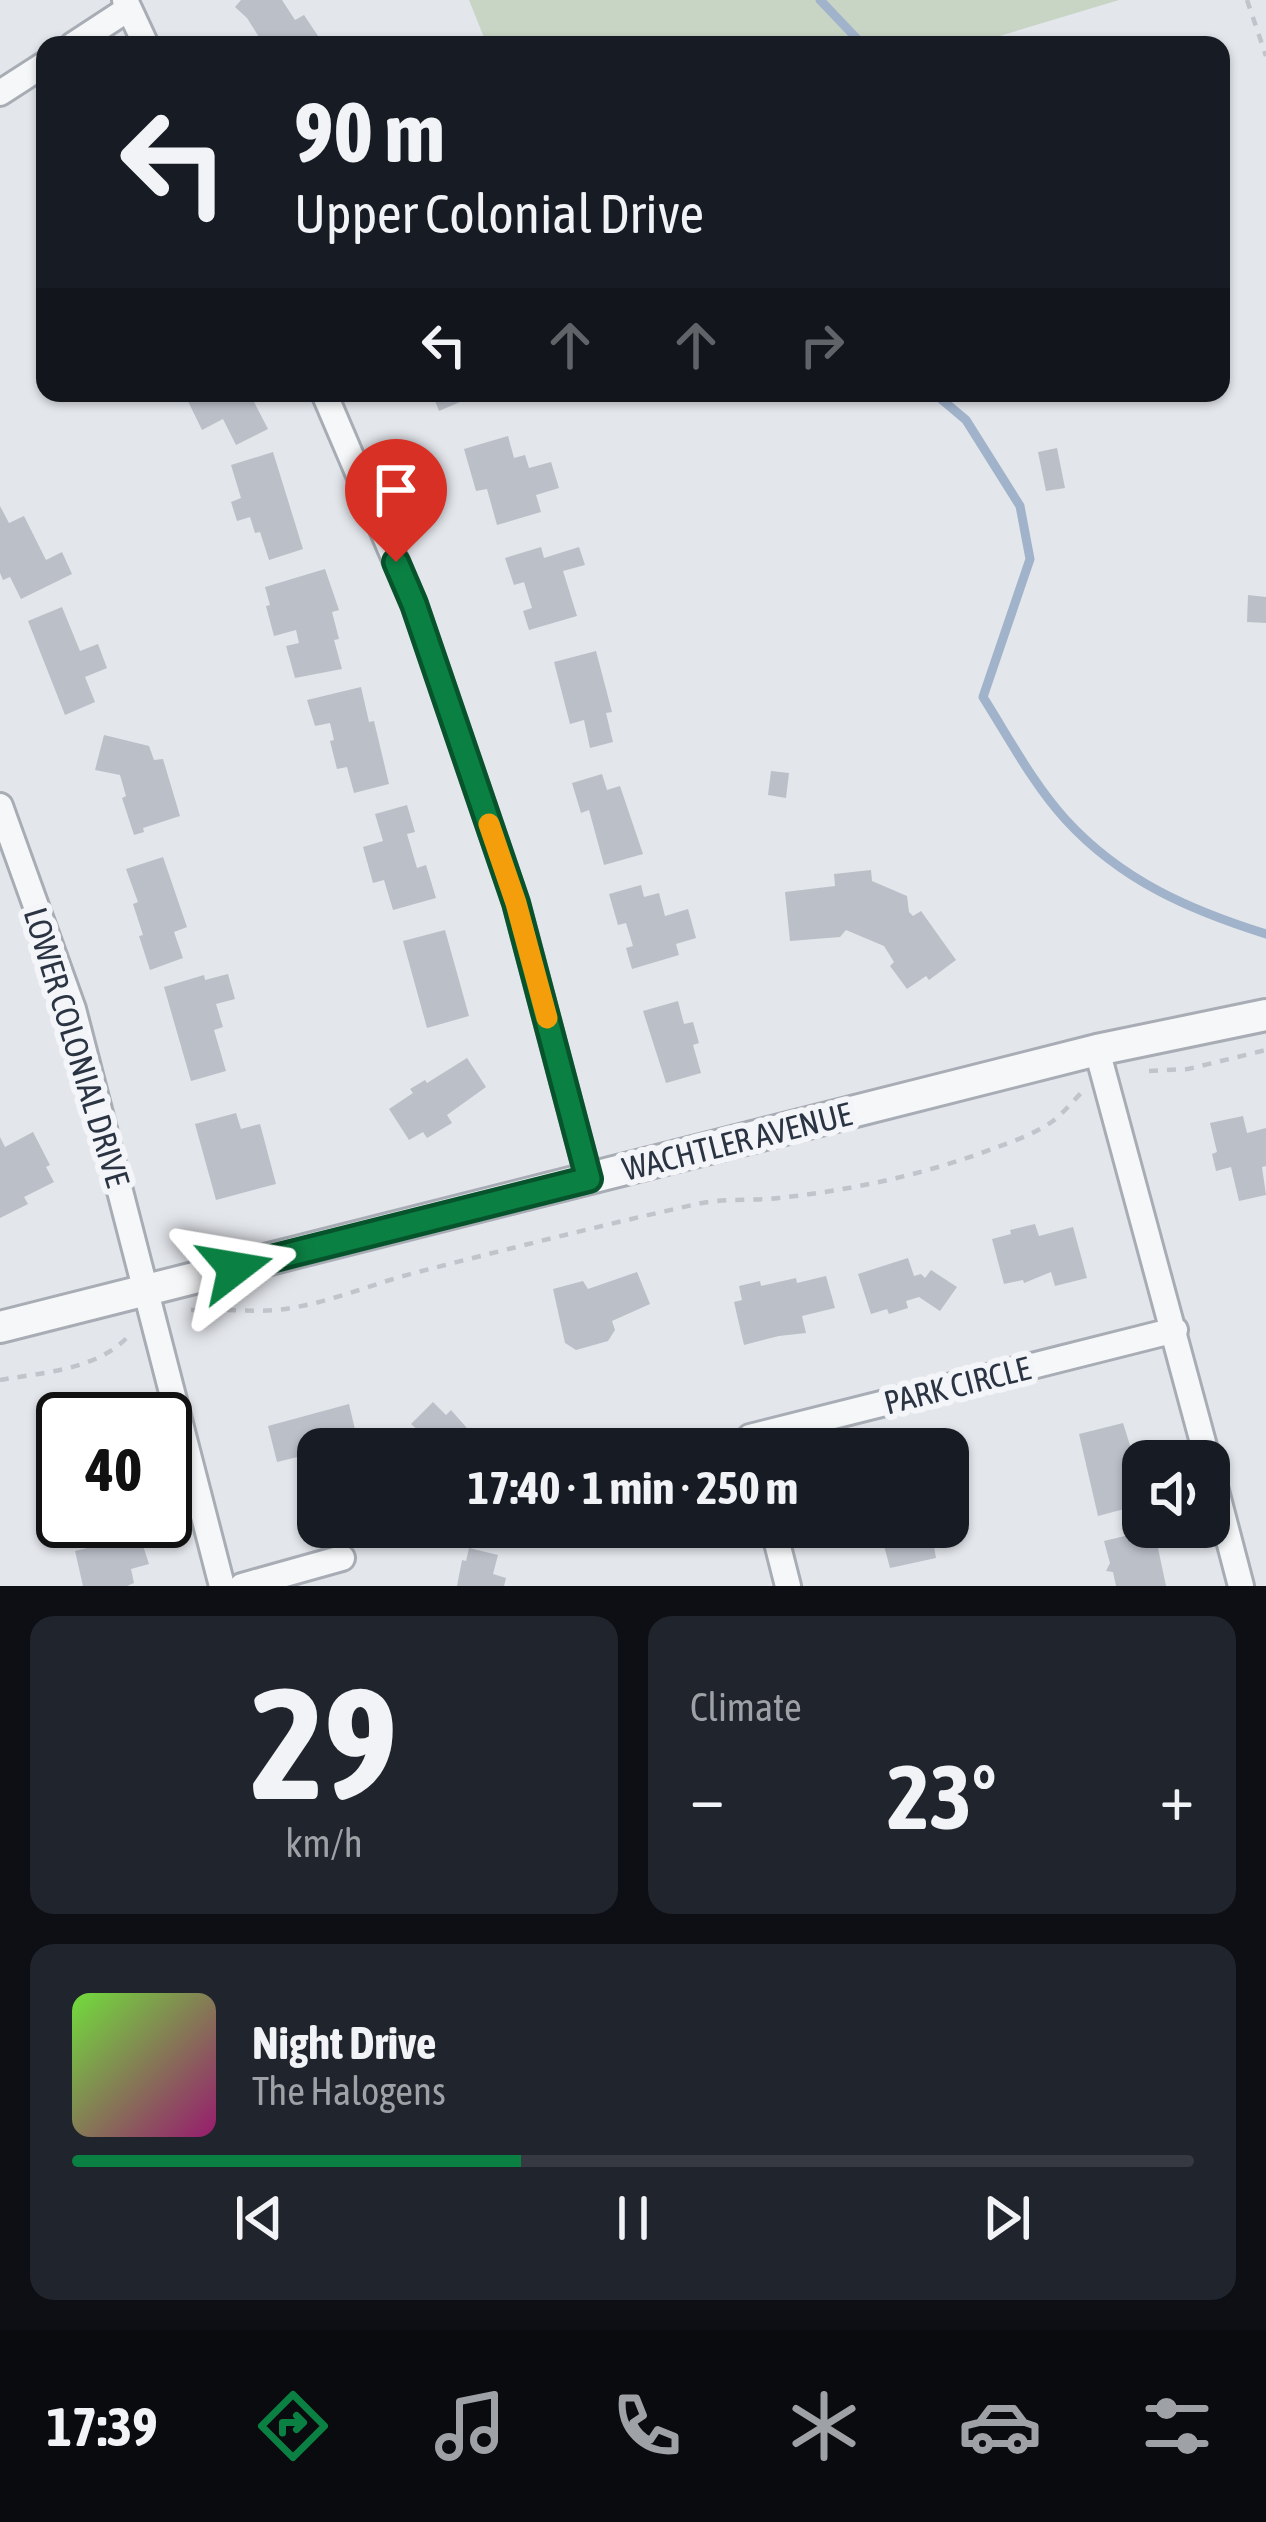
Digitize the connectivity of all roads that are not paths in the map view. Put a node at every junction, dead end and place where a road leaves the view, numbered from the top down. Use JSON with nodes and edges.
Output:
{"nodes":[{"id":1,"x":126,"y":5,"type":"edge"},
{"id":2,"x":85,"y":36,"type":"edge"},
{"id":3,"x":142,"y":36,"type":"edge"},
{"id":4,"x":36,"y":70,"type":"edge"},
{"id":5,"x":0,"y":93,"type":"edge"},
{"id":6,"x":328,"y":402,"type":"edge"},
{"id":7,"x":0,"y":806,"type":"edge"},
{"id":8,"x":1266,"y":1015,"type":"edge"},
{"id":9,"x":1101,"y":1064,"type":"junction"},
{"id":10,"x":589,"y":1179,"type":"junction"},
{"id":11,"x":150,"y":1304,"type":"junction"},
{"id":12,"x":0,"y":1327,"type":"edge"},
{"id":13,"x":1174,"y":1330,"type":"junction"},
{"id":14,"x":787,"y":1428,"type":"edge"},
{"id":15,"x":1203,"y":1440,"type":"edge"},
{"id":16,"x":1230,"y":1546,"type":"edge"},
{"id":17,"x":778,"y":1548,"type":"edge"},
{"id":18,"x":342,"y":1558,"type":"dead end"},
{"id":19,"x":222,"y":1586,"type":"edge"},
{"id":20,"x":242,"y":1586,"type":"edge"},
{"id":21,"x":788,"y":1586,"type":"edge"},
{"id":22,"x":1240,"y":1586,"type":"edge"}],
"edges":[{"from":1,"to":2,"type":"street"},
{"from":1,"to":3,"type":"street"},
{"from":4,"to":5,"type":"street"},
{"from":6,"to":10,"type":"street"},
{"from":7,"to":11,"type":"street","name":"LOWER COLONIAL DRIVE"},
{"from":8,"to":9,"type":"street","name":"WACHTLER AVENUE"},
{"from":9,"to":10,"type":"street","name":"WACHTLER AVENUE"},
{"from":9,"to":13,"type":"street"},
{"from":10,"to":11,"type":"street","name":"WACHTLER AVENUE"},
{"from":11,"to":12,"type":"street","name":"WACHTLER AVENUE"},
{"from":11,"to":19,"type":"street","name":"LOWER COLONIAL DRIVE"},
{"from":13,"to":14,"type":"street","name":"PARK CIRCLE"},
{"from":13,"to":15,"type":"street"},
{"from":16,"to":22,"type":"street"},
{"from":17,"to":21,"type":"street"},
{"from":18,"to":20,"type":"street"}]}
